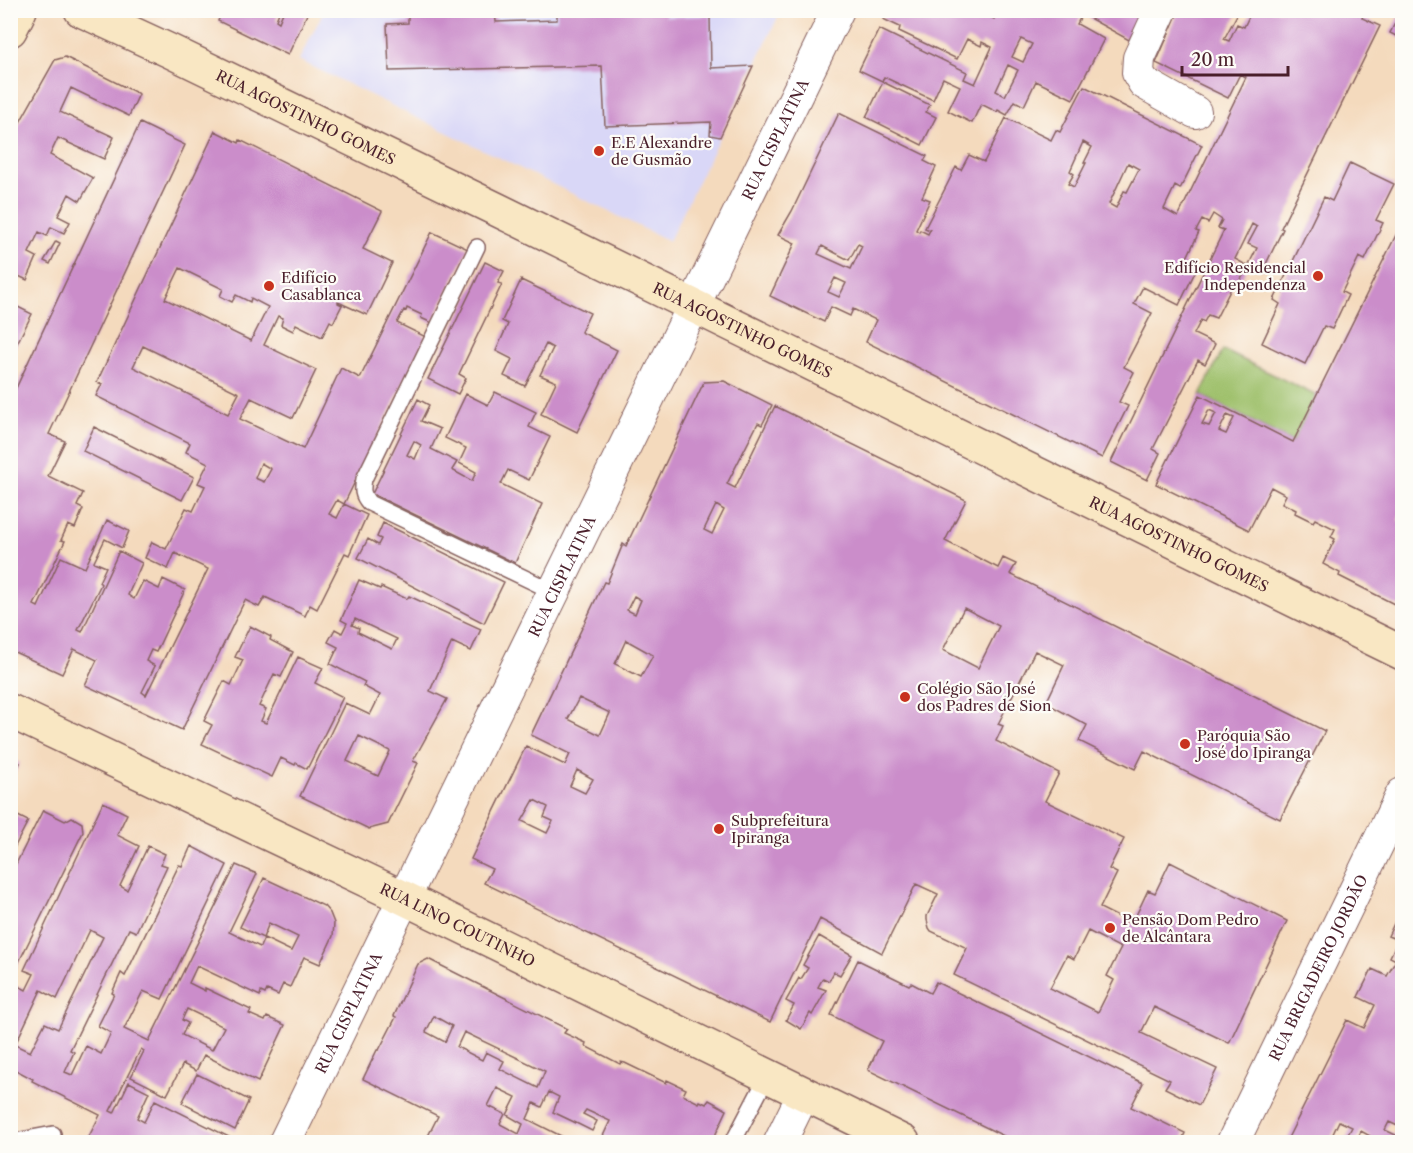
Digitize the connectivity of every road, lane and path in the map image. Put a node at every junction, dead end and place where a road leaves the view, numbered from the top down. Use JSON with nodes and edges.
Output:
{"nodes":[{"id":1,"x":20,"y":10,"type":"edge"},
{"id":2,"x":81,"y":10,"type":"edge"},
{"id":3,"x":838,"y":10,"type":"edge"},
{"id":4,"x":1161,"y":10,"type":"edge"},
{"id":5,"x":10,"y":30,"type":"edge"},
{"id":6,"x":1195,"y":112,"type":"dead end"},
{"id":7,"x":477,"y":247,"type":"dead end"},
{"id":8,"x":694,"y":306,"type":"junction"},
{"id":9,"x":554,"y":592,"type":"junction"},
{"id":10,"x":1402,"y":653,"type":"edge"},
{"id":11,"x":10,"y":711,"type":"edge"},
{"id":12,"x":1402,"y":794,"type":"edge"},
{"id":13,"x":404,"y":898,"type":"junction"},
{"id":14,"x":767,"y":1077,"type":"junction"},
{"id":15,"x":803,"y":1095,"type":"junction"},
{"id":16,"x":53,"y":1134,"type":"dead end"},
{"id":17,"x":10,"y":1142,"type":"edge"},
{"id":18,"x":285,"y":1143,"type":"edge"},
{"id":19,"x":733,"y":1143,"type":"edge"},
{"id":20,"x":780,"y":1143,"type":"edge"},
{"id":21,"x":903,"y":1143,"type":"edge"},
{"id":22,"x":1233,"y":1143,"type":"edge"}],
"edges":[{"from":1,"to":5,"type":"street"},
{"from":2,"to":8,"type":"street","name":"RUA AGOSTINHO GOMES"},
{"from":3,"to":8,"type":"street","name":"RUA CISPLATINA"},
{"from":4,"to":6,"type":"street"},
{"from":7,"to":9,"type":"lane"},
{"from":8,"to":9,"type":"street","name":"RUA CISPLATINA"},
{"from":8,"to":10,"type":"street","name":"RUA AGOSTINHO GOMES"},
{"from":9,"to":13,"type":"street","name":"RUA CISPLATINA"},
{"from":11,"to":13,"type":"street","name":"RUA LINO COUTINHO"},
{"from":12,"to":22,"type":"street","name":"RUA BRIGADEIRO JORDÃO"},
{"from":13,"to":14,"type":"street","name":"RUA LINO COUTINHO"},
{"from":13,"to":18,"type":"street","name":"RUA CISPLATINA"},
{"from":14,"to":15,"type":"street","name":"RUA LINO COUTINHO"},
{"from":14,"to":19,"type":"lane"},
{"from":15,"to":20,"type":"street"},
{"from":15,"to":21,"type":"street","name":"RUA LINO COUTINHO"},
{"from":16,"to":17,"type":"lane"}]}
